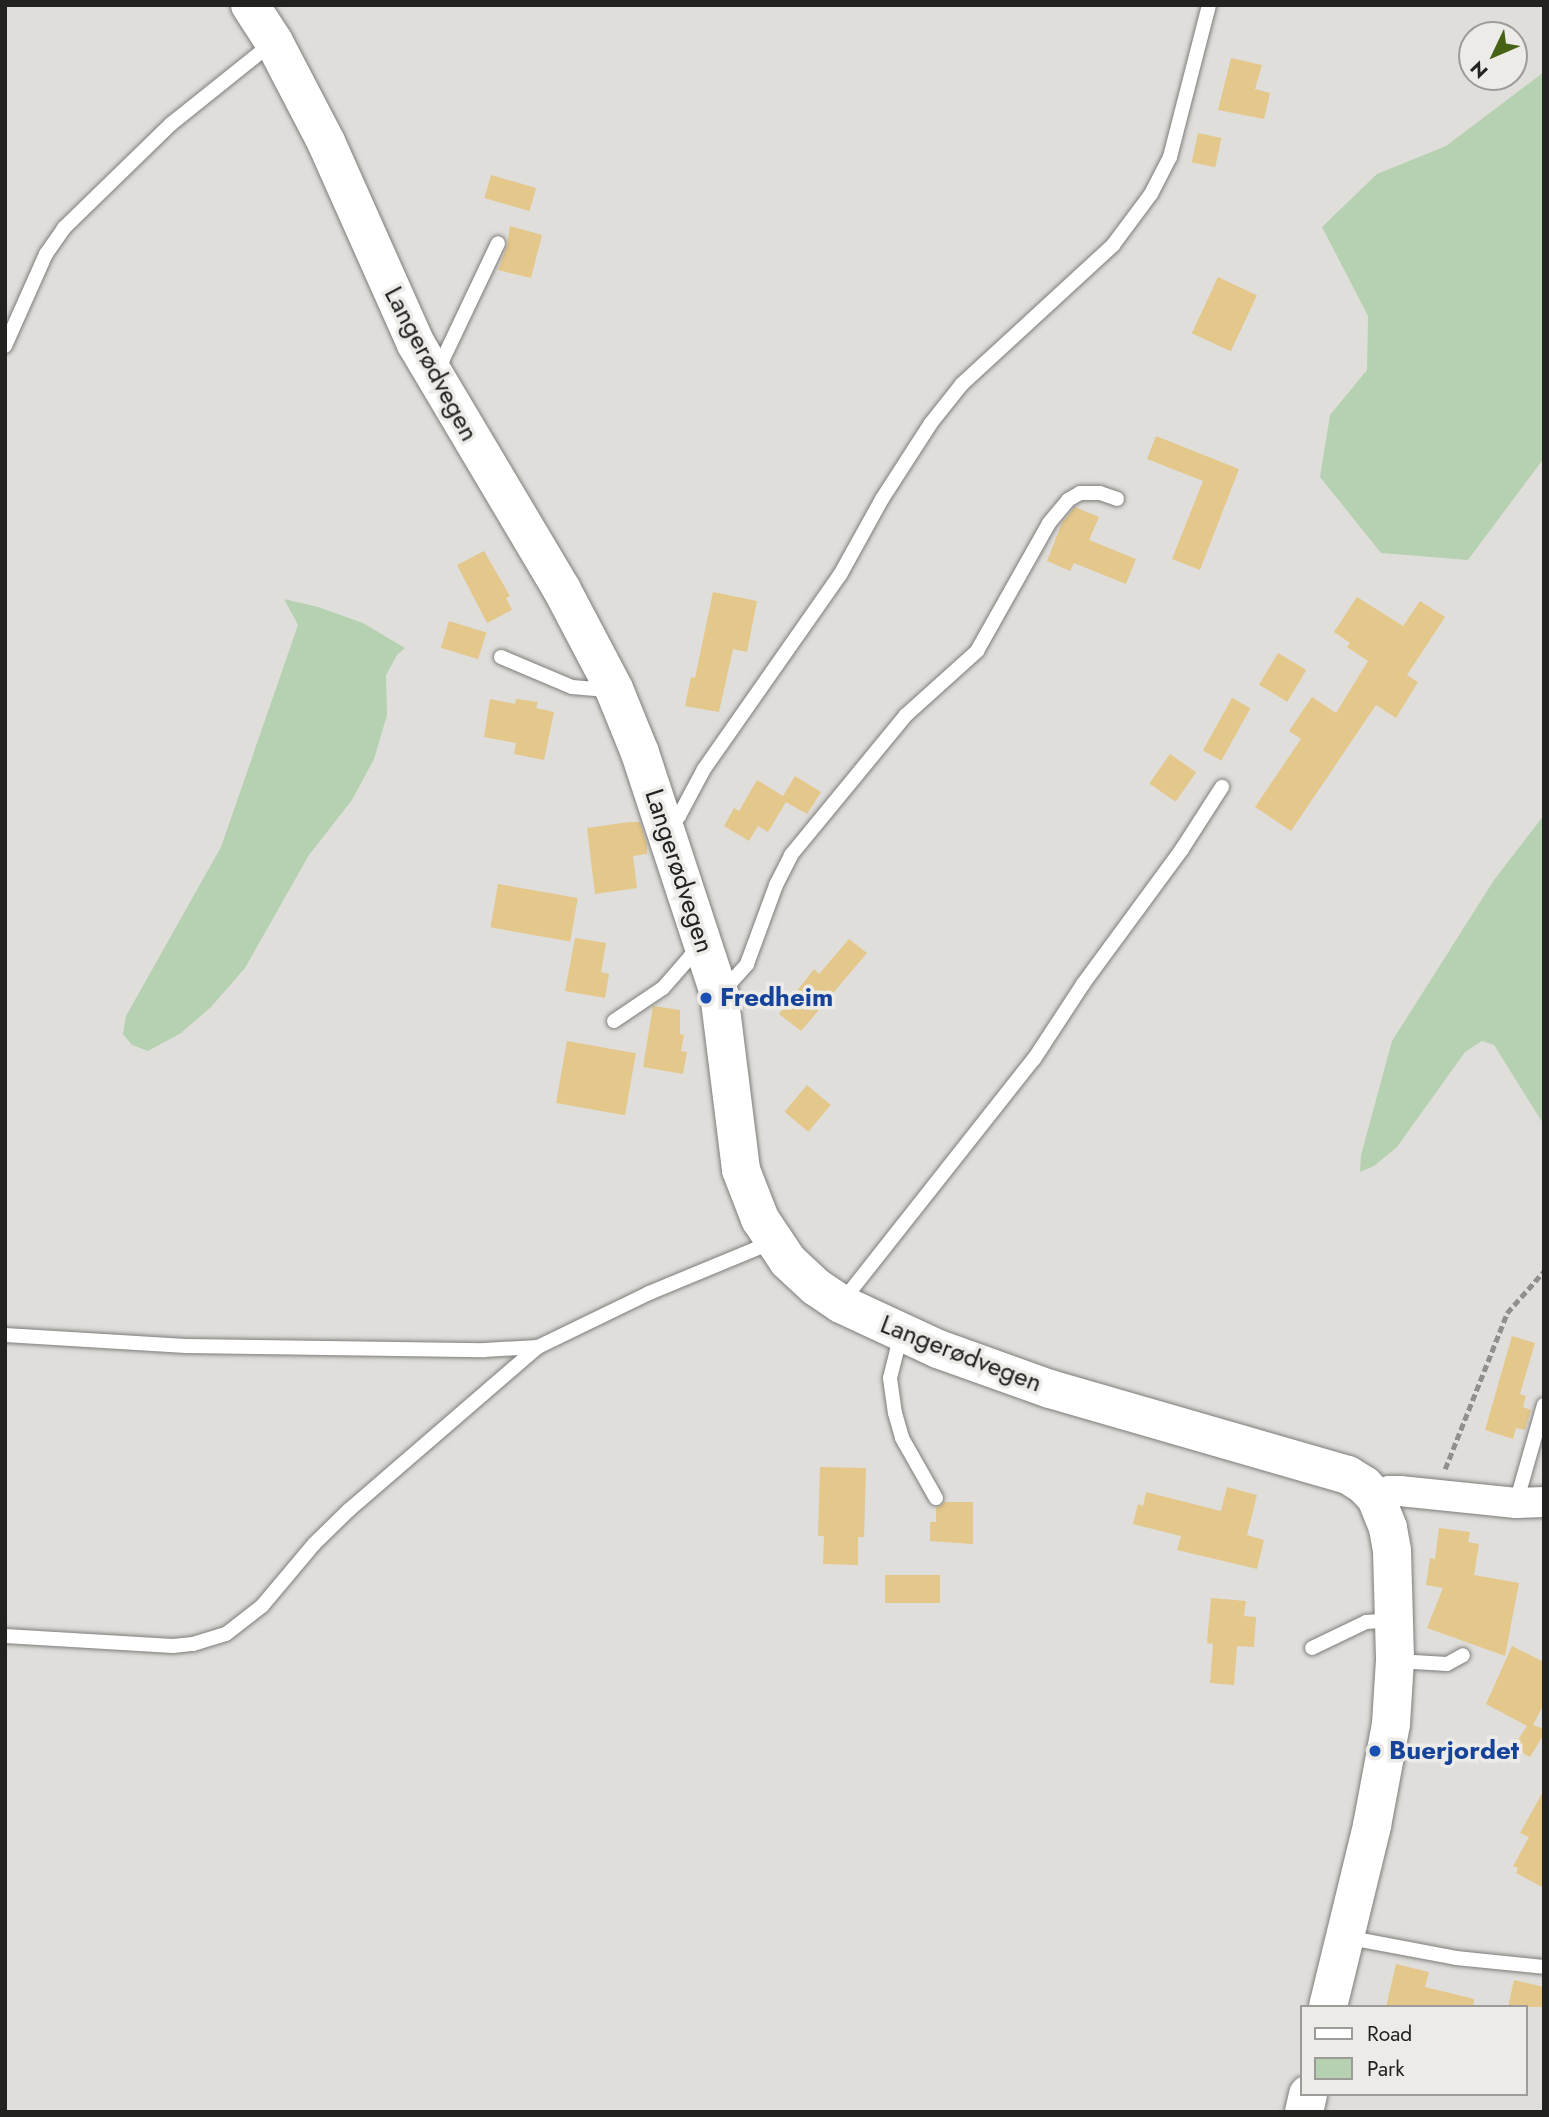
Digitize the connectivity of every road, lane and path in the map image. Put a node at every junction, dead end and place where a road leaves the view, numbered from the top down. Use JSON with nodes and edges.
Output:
{"nodes":[{"id":1,"x":250,"y":5,"type":"edge"},
{"id":2,"x":1209,"y":5,"type":"edge"},
{"id":3,"x":274,"y":42,"type":"junction"},
{"id":4,"x":498,"y":243,"type":"dead end"},
{"id":5,"x":5,"y":346,"type":"edge"},
{"id":6,"x":431,"y":372,"type":"junction"},
{"id":7,"x":1117,"y":499,"type":"dead end"},
{"id":8,"x":501,"y":657,"type":"dead end"},
{"id":9,"x":614,"y":689,"type":"junction"},
{"id":10,"x":1222,"y":787,"type":"dead end"},
{"id":11,"x":665,"y":830,"type":"junction"},
{"id":12,"x":705,"y":948,"type":"junction"},
{"id":13,"x":719,"y":993,"type":"junction"},
{"id":14,"x":614,"y":1021,"type":"dead end"},
{"id":15,"x":774,"y":1241,"type":"junction"},
{"id":16,"x":1544,"y":1271,"type":"edge"},
{"id":17,"x":841,"y":1304,"type":"junction"},
{"id":18,"x":901,"y":1333,"type":"junction"},
{"id":19,"x":5,"y":1335,"type":"edge"},
{"id":20,"x":538,"y":1347,"type":"junction"},
{"id":21,"x":1544,"y":1405,"type":"edge"},
{"id":22,"x":1434,"y":1496,"type":"junction"},
{"id":23,"x":936,"y":1498,"type":"dead end"},
{"id":24,"x":1376,"y":1498,"type":"junction"},
{"id":25,"x":1530,"y":1503,"type":"edge"},
{"id":26,"x":1395,"y":1620,"type":"junction"},
{"id":27,"x":5,"y":1636,"type":"edge"},
{"id":28,"x":1312,"y":1648,"type":"dead end"},
{"id":29,"x":1463,"y":1655,"type":"dead end"},
{"id":30,"x":1395,"y":1660,"type":"junction"},
{"id":31,"x":1343,"y":1936,"type":"junction"},
{"id":32,"x":1544,"y":1967,"type":"edge"},
{"id":33,"x":1328,"y":2005,"type":"edge"}],
"edges":[{"from":1,"to":3,"type":"main road","name":"Langerødvegen"},
{"from":2,"to":11,"type":"lane"},
{"from":3,"to":5,"type":"lane"},
{"from":3,"to":6,"type":"main road","name":"Langerødvegen"},
{"from":4,"to":6,"type":"lane"},
{"from":6,"to":9,"type":"main road","name":"Langerødvegen"},
{"from":7,"to":13,"type":"lane"},
{"from":8,"to":9,"type":"lane"},
{"from":9,"to":11,"type":"main road","name":"Langerødvegen"},
{"from":10,"to":17,"type":"lane"},
{"from":11,"to":12,"type":"main road","name":"Langerødvegen"},
{"from":12,"to":13,"type":"main road","name":"Langerødvegen"},
{"from":12,"to":14,"type":"lane"},
{"from":13,"to":15,"type":"main road","name":"Langerødvegen"},
{"from":15,"to":17,"type":"main road","name":"Langerødvegen"},
{"from":15,"to":20,"type":"lane"},
{"from":16,"to":22,"type":"path"},
{"from":17,"to":18,"type":"main road","name":"Langerødvegen"},
{"from":18,"to":23,"type":"lane"},
{"from":18,"to":24,"type":"main road","name":"Langerødvegen"},
{"from":19,"to":20,"type":"lane"},
{"from":20,"to":27,"type":"lane"},
{"from":21,"to":25,"type":"lane"},
{"from":22,"to":24,"type":"street"},
{"from":22,"to":25,"type":"street"},
{"from":24,"to":26,"type":"main road"},
{"from":26,"to":28,"type":"lane"},
{"from":26,"to":30,"type":"main road"},
{"from":29,"to":30,"type":"lane"},
{"from":30,"to":31,"type":"main road"},
{"from":31,"to":32,"type":"lane"},
{"from":31,"to":33,"type":"main road"}]}
